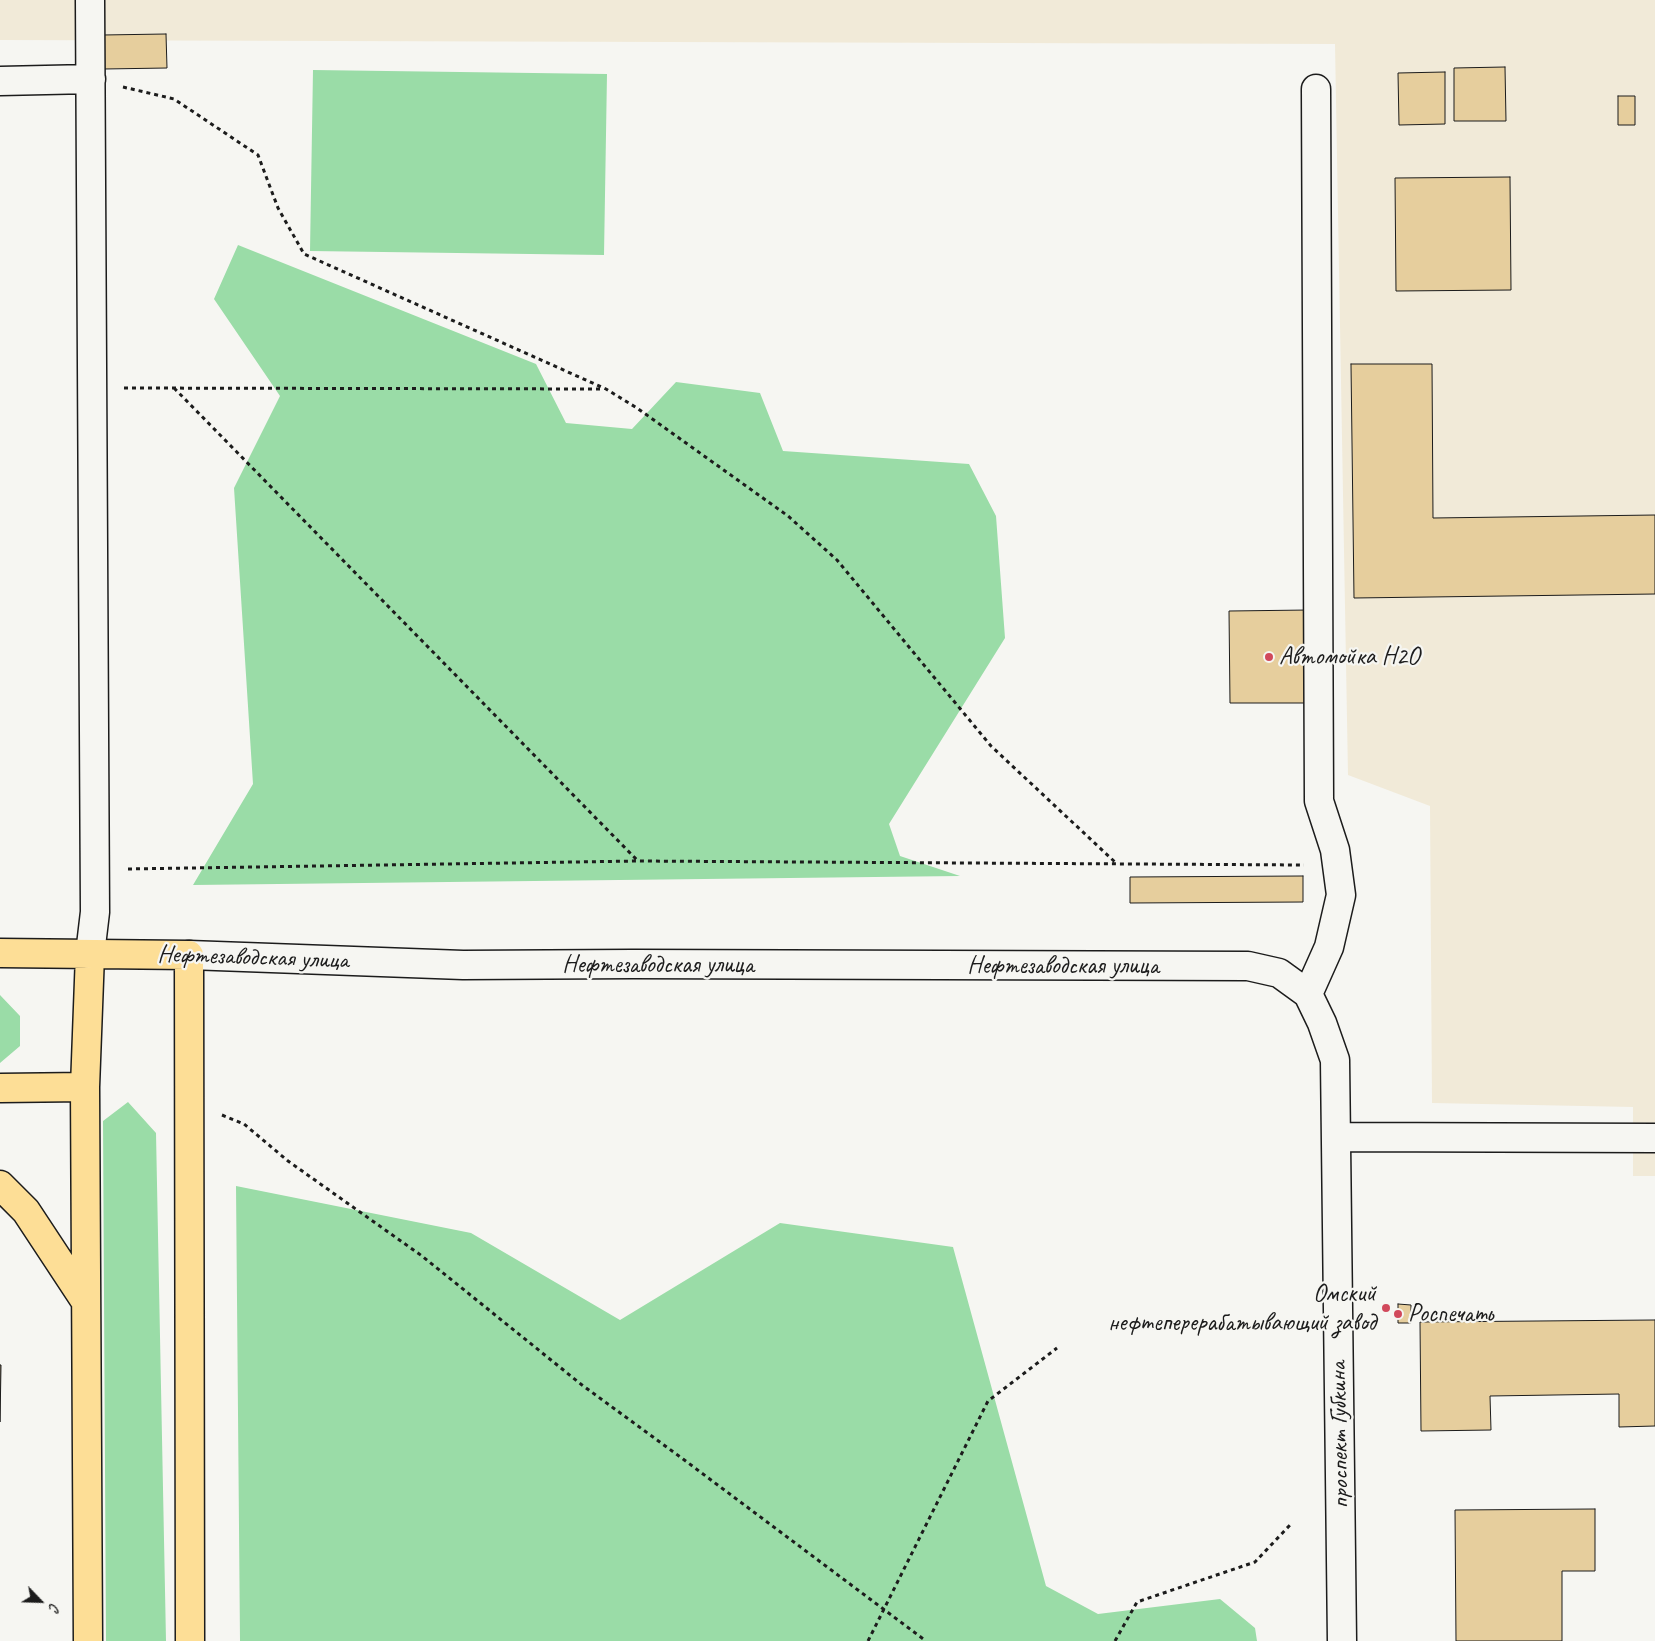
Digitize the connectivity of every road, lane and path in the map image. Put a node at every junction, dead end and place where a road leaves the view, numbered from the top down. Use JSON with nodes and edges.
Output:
{"nodes":[{"id":1,"x":90,"y":0,"type":"edge"},
{"id":2,"x":90,"y":79,"type":"junction"},
{"id":3,"x":0,"y":81,"type":"edge"},
{"id":4,"x":1316,"y":89,"type":"dead end"},
{"id":5,"x":92,"y":387,"type":"junction"},
{"id":6,"x":174,"y":388,"type":"junction"},
{"id":7,"x":606,"y":389,"type":"junction"},
{"id":8,"x":638,"y":861,"type":"junction"},
{"id":9,"x":1116,"y":863,"type":"junction"},
{"id":10,"x":94,"y":870,"type":"junction"},
{"id":11,"x":1341,"y":896,"type":"junction"},
{"id":12,"x":0,"y":953,"type":"edge"},
{"id":13,"x":90,"y":954,"type":"junction"},
{"id":14,"x":189,"y":955,"type":"junction"},
{"id":15,"x":1308,"y":994,"type":"junction"},
{"id":16,"x":85,"y":1087,"type":"junction"},
{"id":17,"x":0,"y":1088,"type":"edge"},
{"id":18,"x":189,"y":1102,"type":"junction"},
{"id":19,"x":1337,"y":1137,"type":"junction"},
{"id":20,"x":1655,"y":1138,"type":"edge"},
{"id":21,"x":0,"y":1185,"type":"edge"},
{"id":22,"x":86,"y":1302,"type":"junction"},
{"id":23,"x":1057,"y":1348,"type":"dead end"},
{"id":24,"x":1290,"y":1525,"type":"dead end"},
{"id":25,"x":885,"y":1610,"type":"junction"},
{"id":26,"x":88,"y":1641,"type":"edge"},
{"id":27,"x":190,"y":1641,"type":"edge"},
{"id":28,"x":868,"y":1641,"type":"edge"},
{"id":29,"x":926,"y":1641,"type":"edge"},
{"id":30,"x":1116,"y":1641,"type":"edge"},
{"id":31,"x":1342,"y":1641,"type":"edge"}],
"edges":[{"from":1,"to":2,"type":"street"},
{"from":2,"to":3,"type":"street"},
{"from":2,"to":5,"type":"street"},
{"from":2,"to":7,"type":"path"},
{"from":4,"to":11,"type":"street"},
{"from":5,"to":6,"type":"path"},
{"from":5,"to":10,"type":"street"},
{"from":6,"to":7,"type":"path"},
{"from":6,"to":8,"type":"path"},
{"from":7,"to":9,"type":"path"},
{"from":8,"to":9,"type":"path"},
{"from":8,"to":10,"type":"path"},
{"from":9,"to":11,"type":"path"},
{"from":10,"to":13,"type":"street"},
{"from":11,"to":15,"type":"street"},
{"from":12,"to":13,"type":"main road","name":"Нефтезаводская улица"},
{"from":13,"to":14,"type":"main road","name":"Нефтезаводская улица"},
{"from":13,"to":16,"type":"main road"},
{"from":14,"to":15,"type":"street","name":"Нефтезаводская улица"},
{"from":14,"to":18,"type":"main road"},
{"from":15,"to":19,"type":"street","name":"проспект Губкина"},
{"from":16,"to":17,"type":"main road"},
{"from":16,"to":22,"type":"main road"},
{"from":18,"to":25,"type":"path"},
{"from":18,"to":27,"type":"main road"},
{"from":19,"to":20,"type":"street"},
{"from":19,"to":31,"type":"street","name":"проспект Губкина"},
{"from":21,"to":22,"type":"main road"},
{"from":22,"to":26,"type":"main road"},
{"from":23,"to":25,"type":"path"},
{"from":24,"to":30,"type":"path"},
{"from":25,"to":28,"type":"path"},
{"from":25,"to":29,"type":"path"}]}
